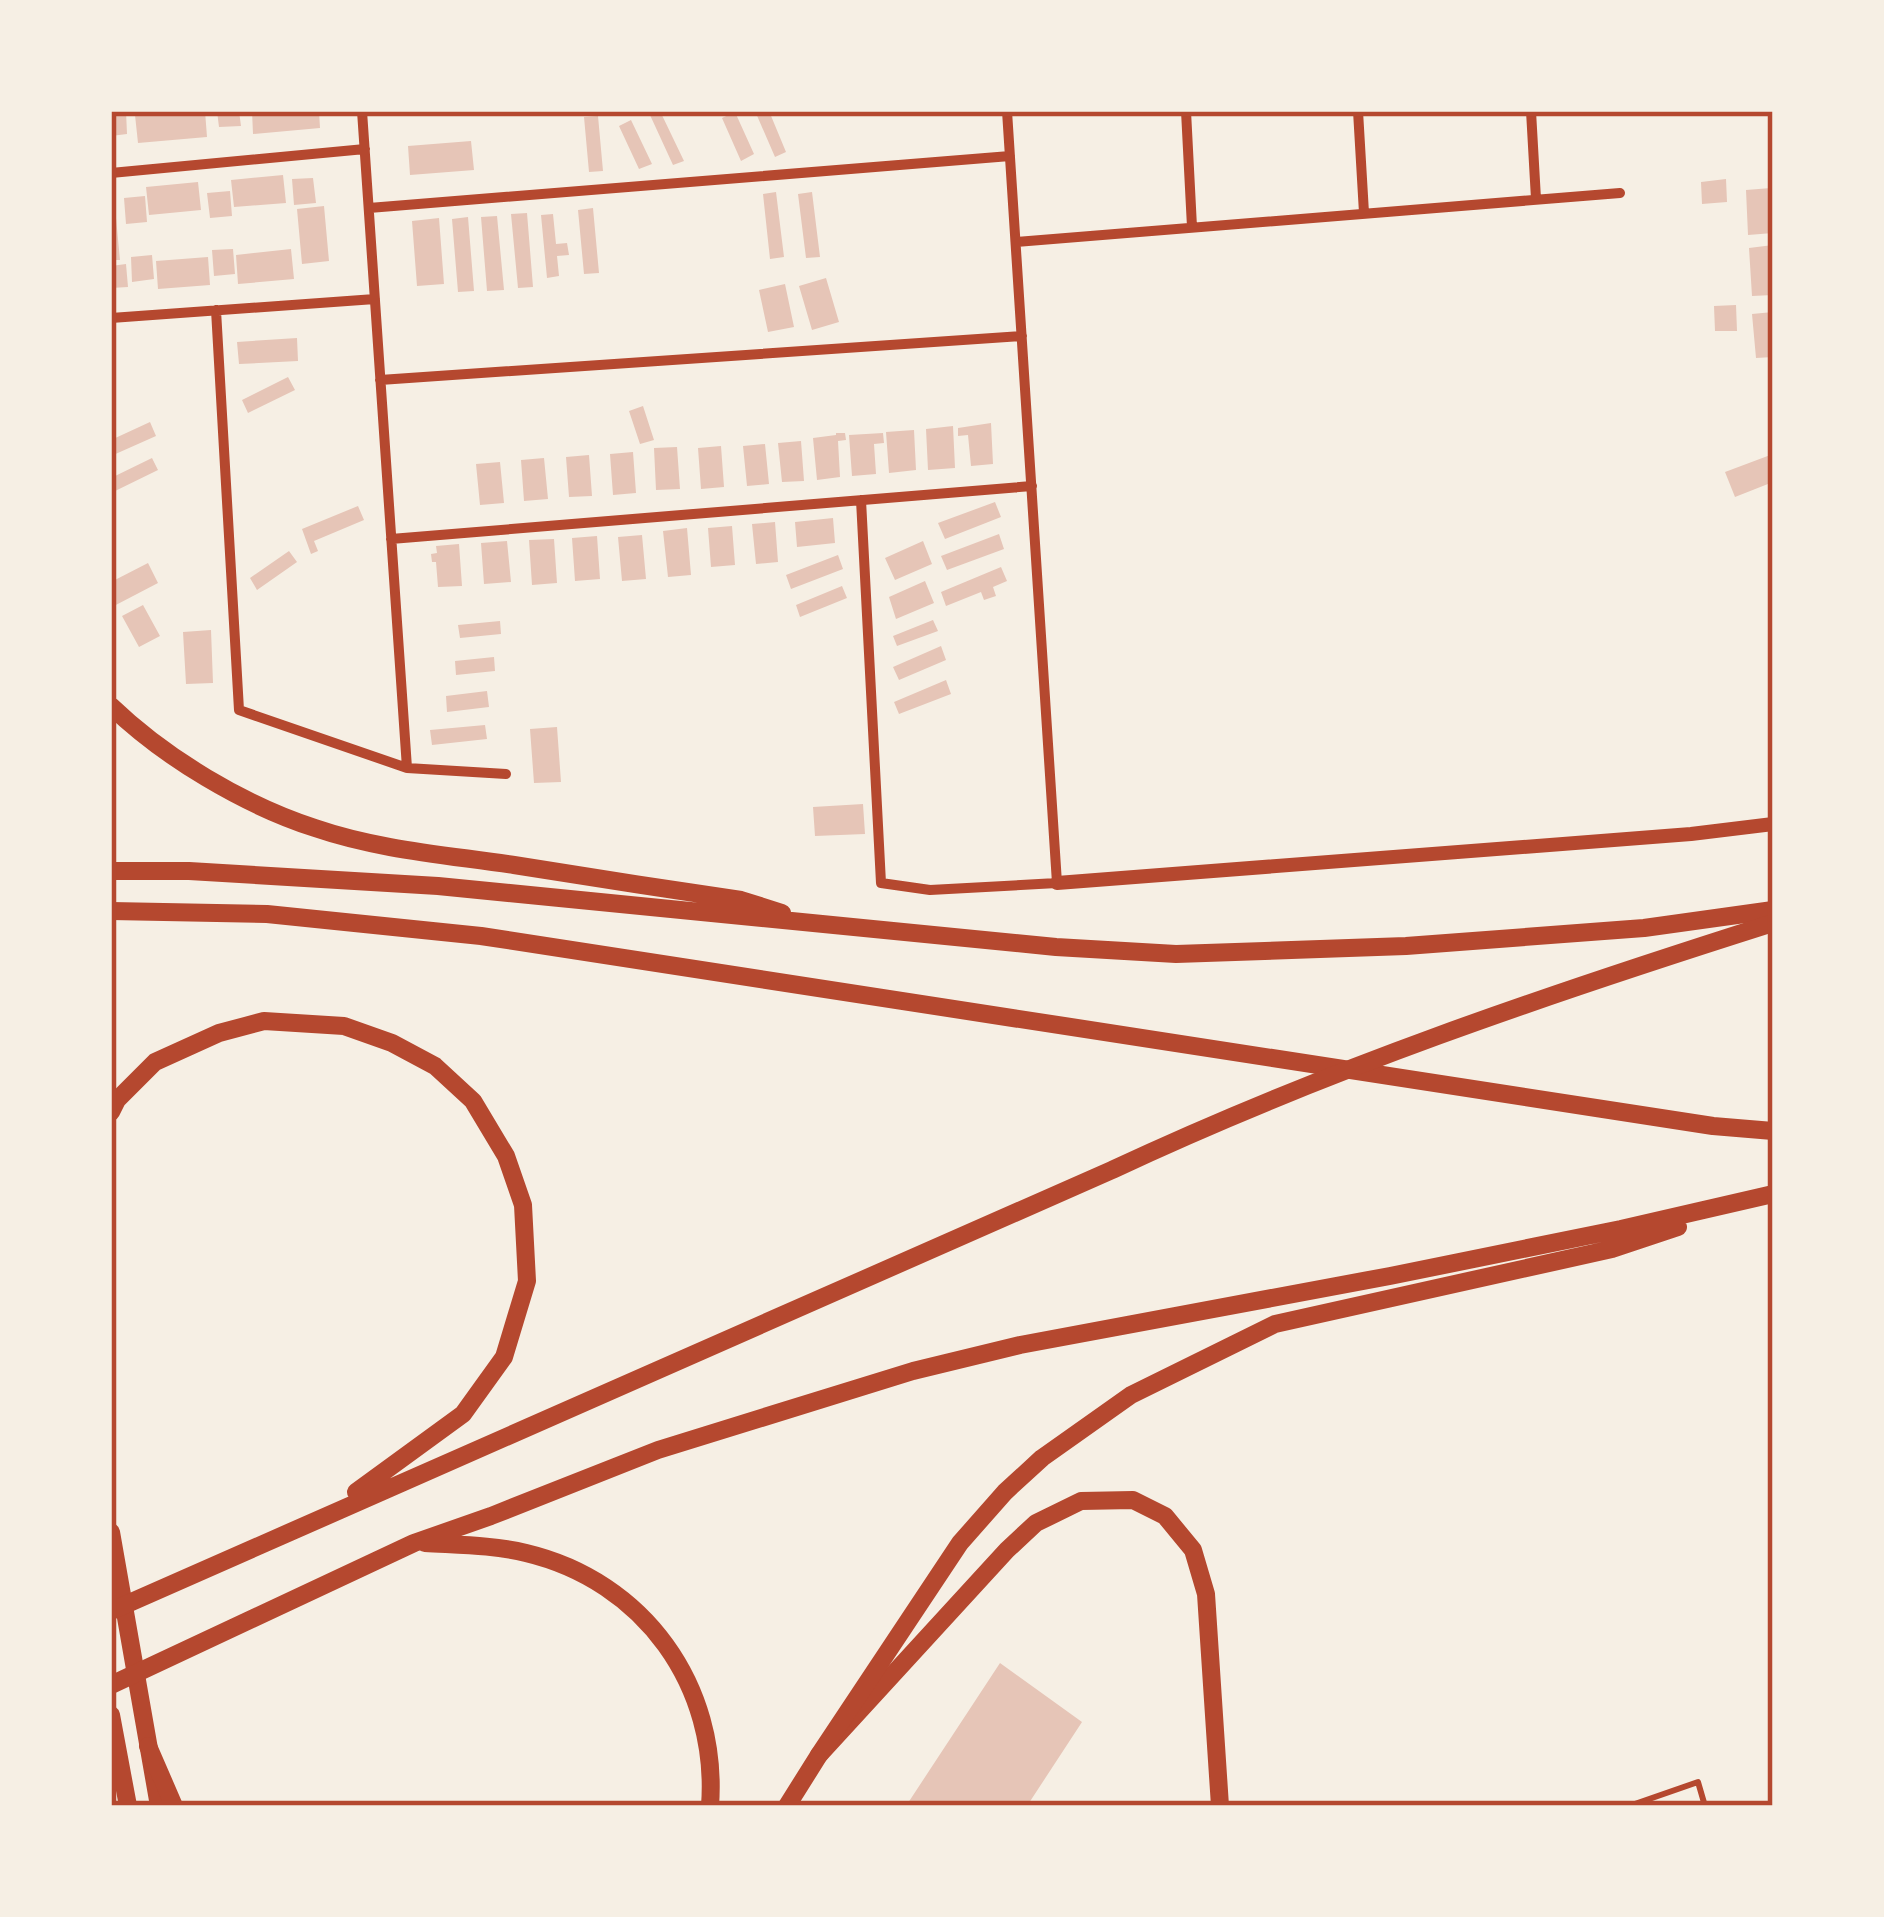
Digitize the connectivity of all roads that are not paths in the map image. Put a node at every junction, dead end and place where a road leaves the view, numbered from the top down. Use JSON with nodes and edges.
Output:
{"nodes":[{"id":1,"x":362,"y":111,"type":"edge"},
{"id":2,"x":1007,"y":111,"type":"edge"},
{"id":3,"x":1186,"y":111,"type":"edge"},
{"id":4,"x":1358,"y":111,"type":"edge"},
{"id":5,"x":1531,"y":111,"type":"edge"},
{"id":6,"x":365,"y":149,"type":"junction"},
{"id":7,"x":1010,"y":156,"type":"junction"},
{"id":8,"x":111,"y":173,"type":"edge"},
{"id":9,"x":1620,"y":193,"type":"dead end"},
{"id":10,"x":1536,"y":200,"type":"junction"},
{"id":11,"x":369,"y":208,"type":"junction"},
{"id":12,"x":1364,"y":213,"type":"junction"},
{"id":13,"x":1192,"y":227,"type":"junction"},
{"id":14,"x":1016,"y":242,"type":"junction"},
{"id":15,"x":375,"y":299,"type":"junction"},
{"id":16,"x":216,"y":310,"type":"junction"},
{"id":17,"x":111,"y":318,"type":"edge"},
{"id":18,"x":1022,"y":336,"type":"junction"},
{"id":19,"x":380,"y":380,"type":"junction"},
{"id":20,"x":1031,"y":486,"type":"junction"},
{"id":21,"x":861,"y":500,"type":"junction"},
{"id":22,"x":391,"y":539,"type":"junction"},
{"id":23,"x":111,"y":706,"type":"edge"},
{"id":24,"x":407,"y":768,"type":"junction"},
{"id":25,"x":506,"y":774,"type":"dead end"},
{"id":26,"x":1773,"y":824,"type":"edge"},
{"id":27,"x":111,"y":871,"type":"edge"},
{"id":28,"x":1057,"y":883,"type":"junction"},
{"id":29,"x":1773,"y":910,"type":"edge"},
{"id":30,"x":111,"y":911,"type":"edge"},
{"id":31,"x":1773,"y":923,"type":"edge"},
{"id":32,"x":821,"y":925,"type":"junction"},
{"id":33,"x":111,"y":1112,"type":"edge"},
{"id":34,"x":1773,"y":1131,"type":"edge"},
{"id":35,"x":1772,"y":1194,"type":"edge"},
{"id":36,"x":318,"y":1518,"type":"junction"},
{"id":37,"x":111,"y":1532,"type":"edge"},
{"id":38,"x":414,"y":1543,"type":"junction"},
{"id":39,"x":111,"y":1611,"type":"edge"},
{"id":40,"x":111,"y":1685,"type":"edge"},
{"id":41,"x":111,"y":1715,"type":"edge"},
{"id":42,"x":148,"y":1746,"type":"junction"},
{"id":43,"x":819,"y":1755,"type":"junction"},
{"id":44,"x":128,"y":1806,"type":"edge"},
{"id":45,"x":159,"y":1806,"type":"edge"},
{"id":46,"x":174,"y":1806,"type":"edge"},
{"id":47,"x":710,"y":1806,"type":"edge"},
{"id":48,"x":787,"y":1806,"type":"edge"},
{"id":49,"x":1220,"y":1806,"type":"edge"},
{"id":50,"x":1629,"y":1806,"type":"edge"},
{"id":51,"x":1705,"y":1806,"type":"edge"}],
"edges":[{"from":1,"to":6,"type":"street"},
{"from":2,"to":7,"type":"street"},
{"from":3,"to":13,"type":"street"},
{"from":4,"to":12,"type":"street"},
{"from":5,"to":10,"type":"street"},
{"from":6,"to":8,"type":"street"},
{"from":6,"to":11,"type":"street"},
{"from":7,"to":11,"type":"street"},
{"from":7,"to":14,"type":"street"},
{"from":9,"to":10,"type":"street"},
{"from":10,"to":12,"type":"street"},
{"from":11,"to":15,"type":"street"},
{"from":12,"to":13,"type":"street"},
{"from":13,"to":14,"type":"street"},
{"from":14,"to":18,"type":"street"},
{"from":15,"to":16,"type":"street"},
{"from":15,"to":19,"type":"street"},
{"from":16,"to":17,"type":"street"},
{"from":16,"to":24,"type":"street"},
{"from":18,"to":19,"type":"street"},
{"from":18,"to":20,"type":"street"},
{"from":19,"to":22,"type":"street"},
{"from":20,"to":21,"type":"street"},
{"from":20,"to":28,"type":"street"},
{"from":21,"to":22,"type":"street"},
{"from":21,"to":28,"type":"street"},
{"from":22,"to":24,"type":"street"},
{"from":23,"to":32,"type":"main road"},
{"from":24,"to":25,"type":"street"},
{"from":26,"to":28,"type":"street"},
{"from":27,"to":32,"type":"main road"},
{"from":29,"to":32,"type":"main road"},
{"from":30,"to":34,"type":"main road"},
{"from":31,"to":36,"type":"main road"},
{"from":33,"to":36,"type":"main road"},
{"from":35,"to":38,"type":"main road"},
{"from":35,"to":43,"type":"main road"},
{"from":36,"to":39,"type":"main road"},
{"from":37,"to":42,"type":"main road"},
{"from":38,"to":40,"type":"main road"},
{"from":38,"to":47,"type":"main road"},
{"from":41,"to":44,"type":"main road"},
{"from":42,"to":45,"type":"main road"},
{"from":42,"to":46,"type":"main road"},
{"from":43,"to":48,"type":"main road"},
{"from":43,"to":49,"type":"main road"},
{"from":50,"to":51,"type":"lane"}]}
